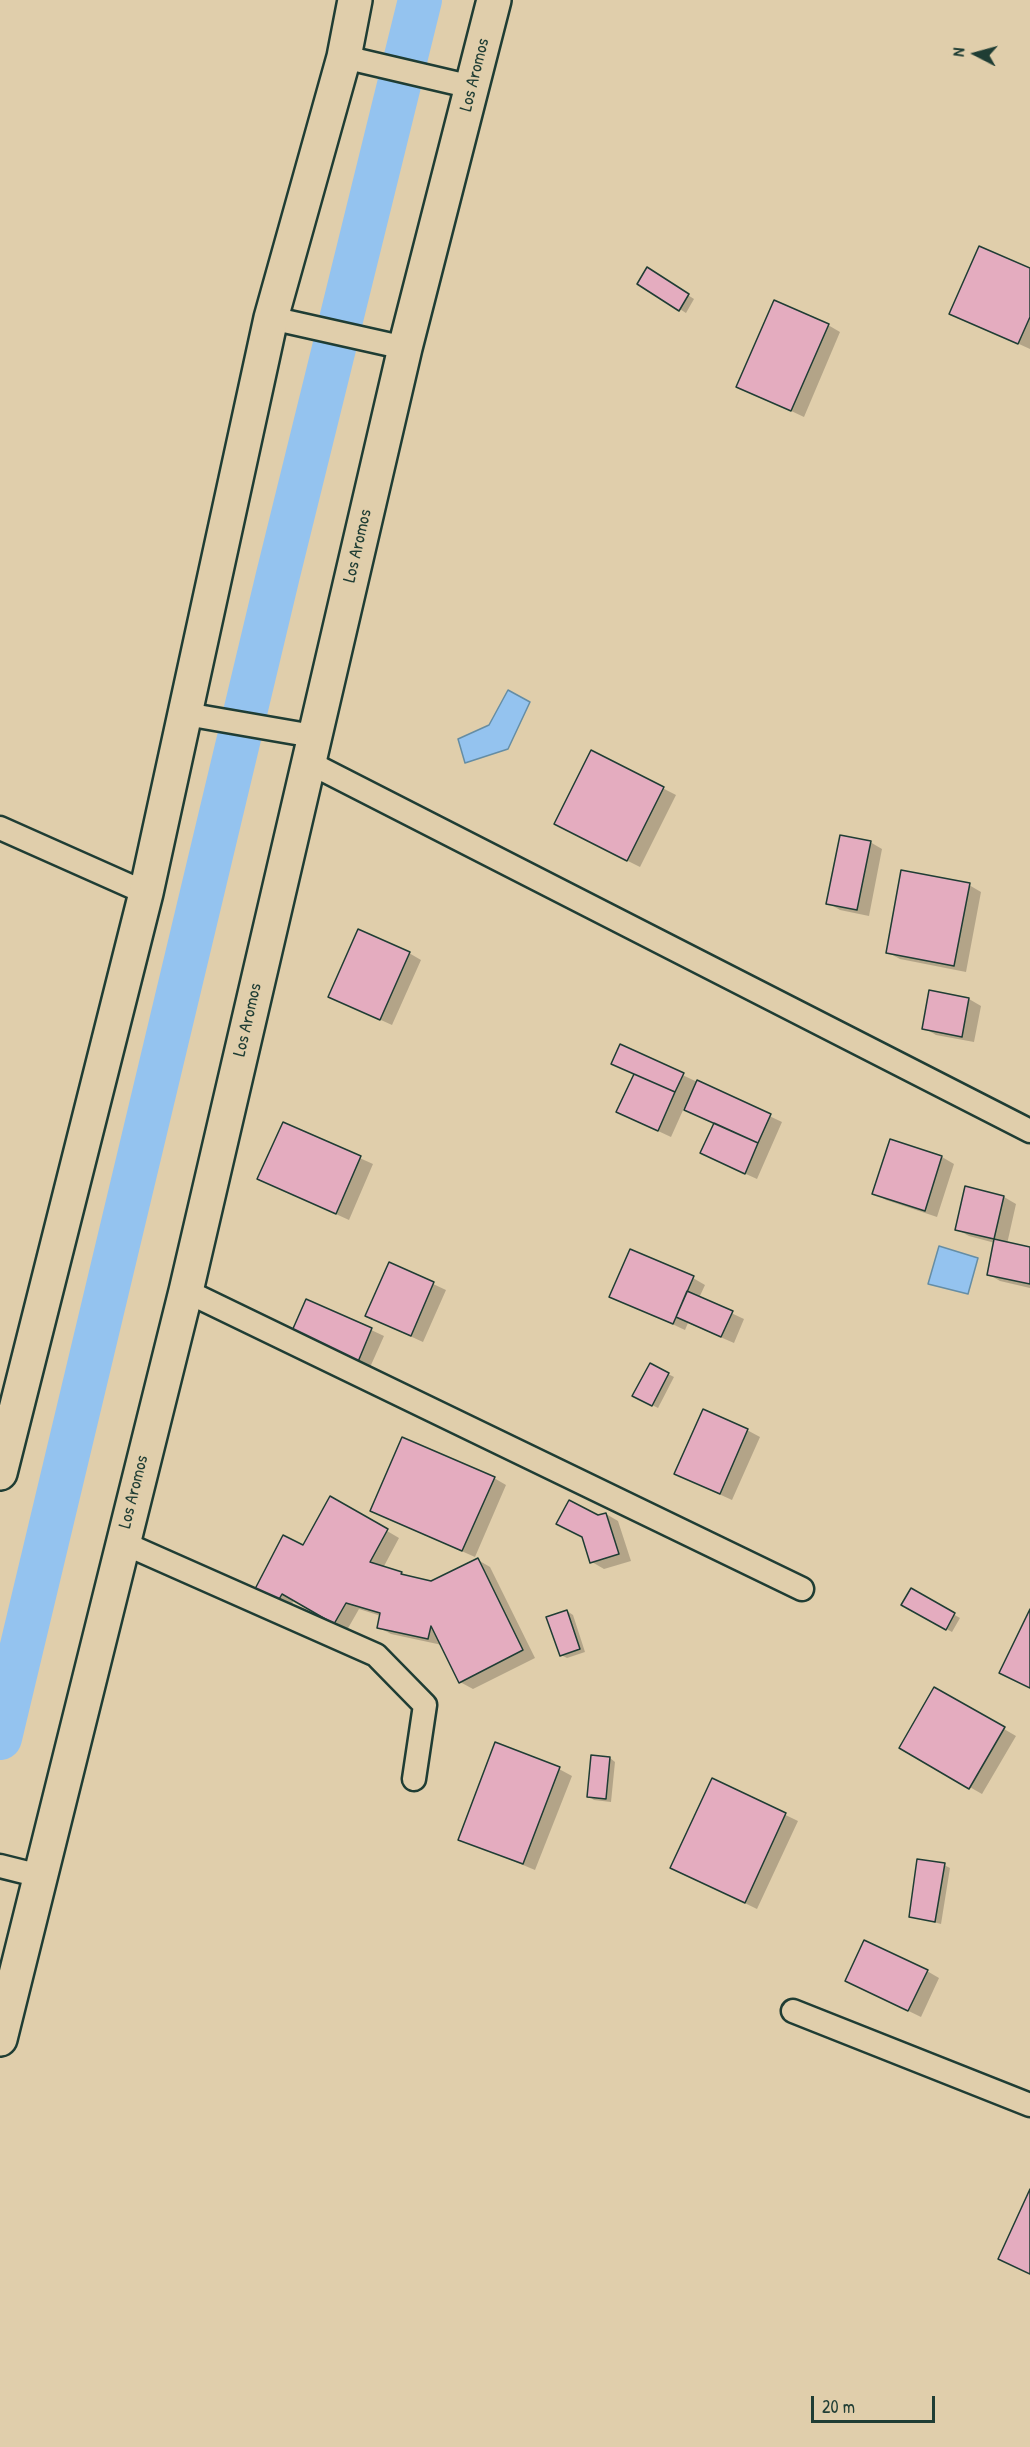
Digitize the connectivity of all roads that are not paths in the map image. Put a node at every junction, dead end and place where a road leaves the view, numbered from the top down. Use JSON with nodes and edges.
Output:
{"nodes":[{"id":1,"x":355,"y":0,"type":"edge"},
{"id":2,"x":494,"y":0,"type":"edge"},
{"id":3,"x":344,"y":57,"type":"junction"},
{"id":4,"x":472,"y":87,"type":"junction"},
{"id":5,"x":271,"y":318,"type":"junction"},
{"id":6,"x":405,"y":348,"type":"junction"},
{"id":7,"x":186,"y":714,"type":"junction"},
{"id":8,"x":310,"y":749,"type":"junction"},
{"id":9,"x":0,"y":828,"type":"edge"},
{"id":10,"x":146,"y":893,"type":"junction"},
{"id":11,"x":1030,"y":1131,"type":"edge"},
{"id":12,"x":186,"y":1291,"type":"junction"},
{"id":13,"x":0,"y":1473,"type":"edge"},
{"id":14,"x":121,"y":1542,"type":"junction"},
{"id":15,"x":802,"y":1589,"type":"dead end"},
{"id":16,"x":414,"y":1779,"type":"dead end"},
{"id":17,"x":0,"y":1866,"type":"edge"},
{"id":18,"x":40,"y":1876,"type":"junction"},
{"id":19,"x":793,"y":2011,"type":"dead end"},
{"id":20,"x":0,"y":2039,"type":"edge"},
{"id":21,"x":1030,"y":2105,"type":"edge"}],
"edges":[{"from":1,"to":3,"type":"street"},
{"from":2,"to":4,"type":"street","name":"Los Aromos"},
{"from":3,"to":4,"type":"lane"},
{"from":3,"to":5,"type":"street"},
{"from":4,"to":6,"type":"street","name":"Los Aromos"},
{"from":5,"to":6,"type":"lane"},
{"from":5,"to":7,"type":"street"},
{"from":6,"to":8,"type":"street","name":"Los Aromos"},
{"from":7,"to":8,"type":"lane"},
{"from":7,"to":10,"type":"street"},
{"from":8,"to":11,"type":"lane"},
{"from":8,"to":12,"type":"street","name":"Los Aromos"},
{"from":9,"to":10,"type":"lane"},
{"from":10,"to":13,"type":"street"},
{"from":12,"to":14,"type":"street","name":"Los Aromos"},
{"from":12,"to":15,"type":"lane"},
{"from":14,"to":16,"type":"lane"},
{"from":14,"to":18,"type":"street","name":"Los Aromos"},
{"from":17,"to":18,"type":"lane"},
{"from":18,"to":20,"type":"street","name":"Los Aromos"},
{"from":19,"to":21,"type":"lane"}]}
